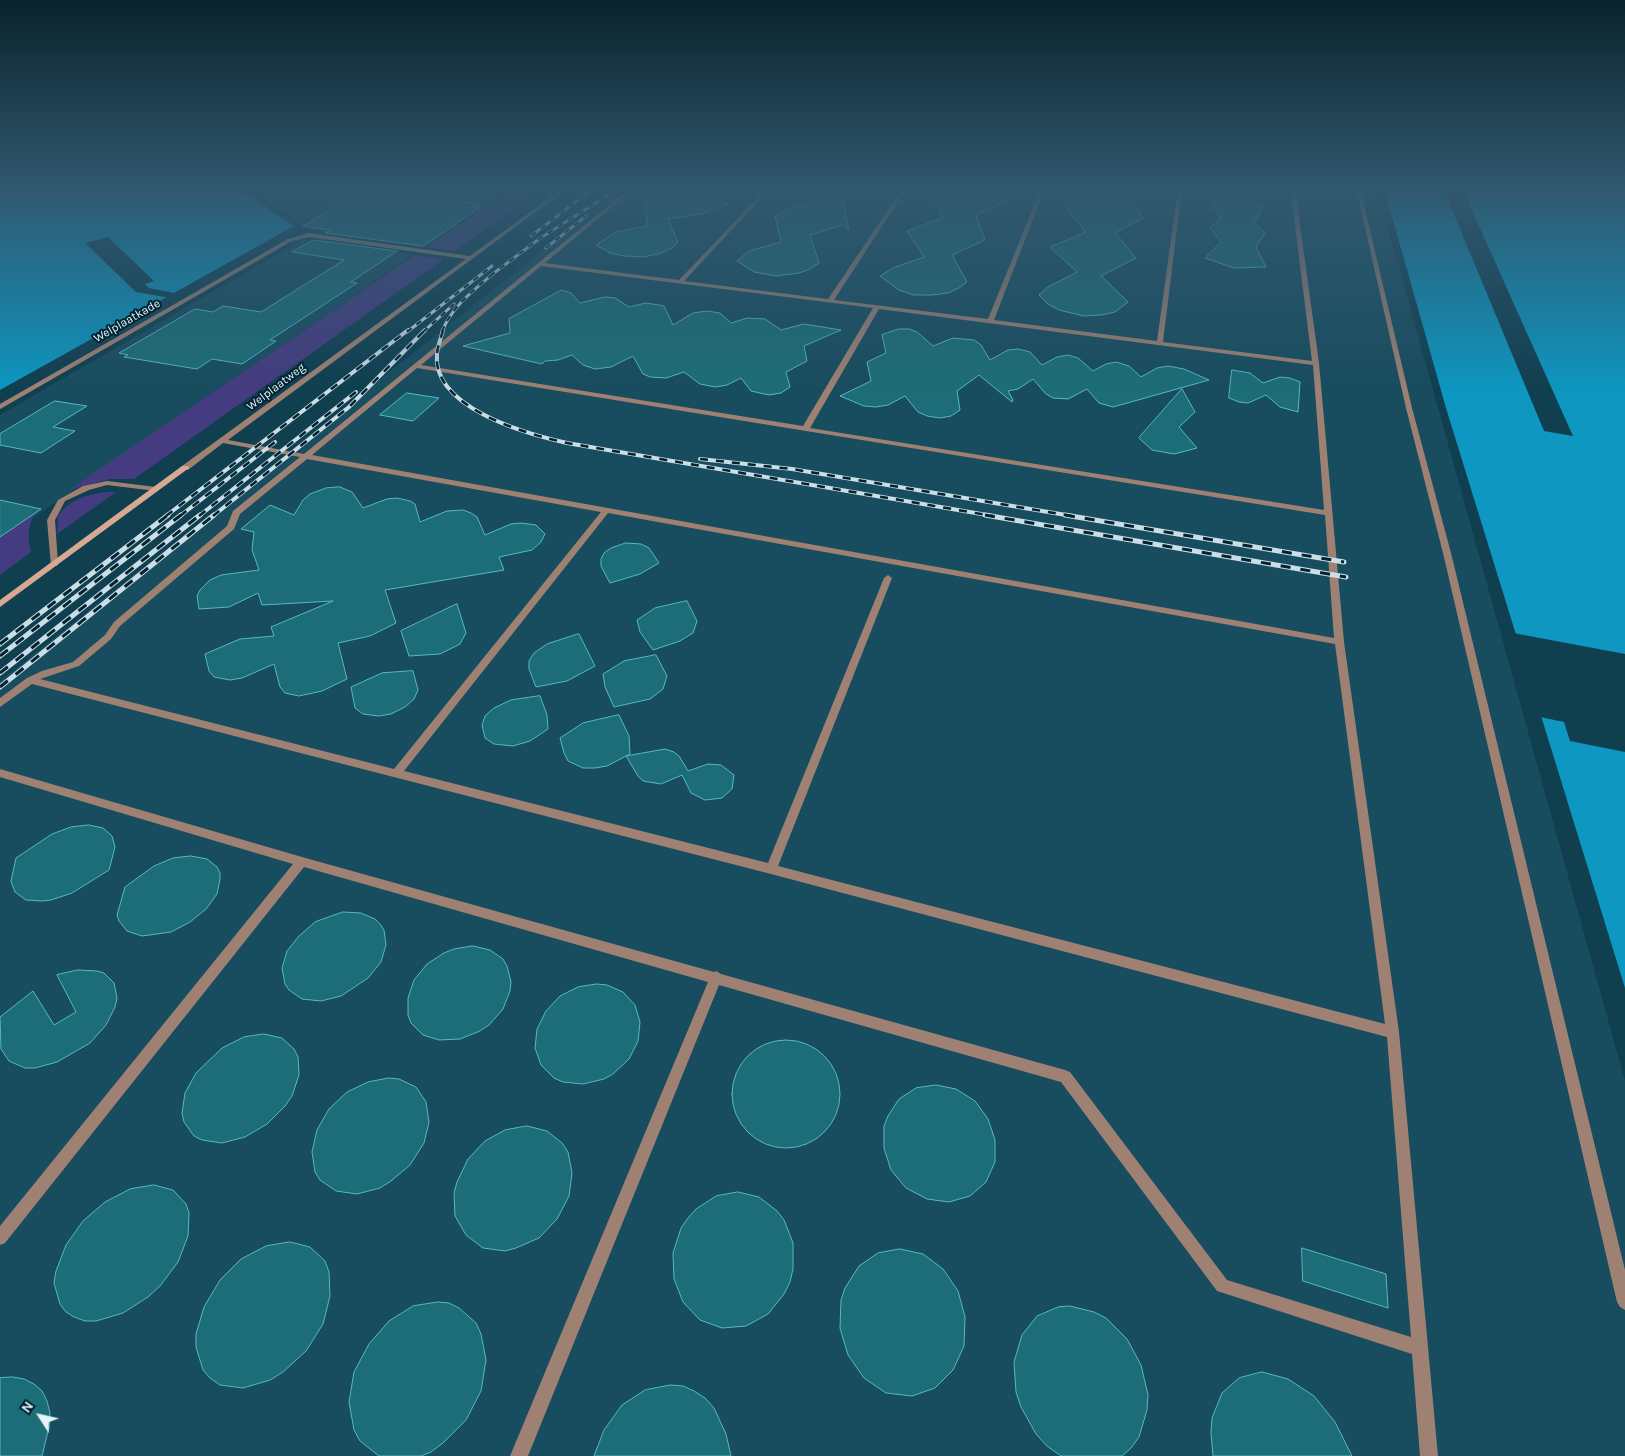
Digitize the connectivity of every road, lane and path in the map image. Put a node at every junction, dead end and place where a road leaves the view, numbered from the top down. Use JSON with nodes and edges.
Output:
{"nodes":[{"id":1,"x":261,"y":256,"type":"edge"},
{"id":2,"x":456,"y":256,"type":"edge"},
{"id":3,"x":473,"y":256,"type":"edge"},
{"id":4,"x":549,"y":256,"type":"edge"},
{"id":5,"x":705,"y":256,"type":"edge"},
{"id":6,"x":860,"y":256,"type":"edge"},
{"id":7,"x":1016,"y":256,"type":"edge"},
{"id":8,"x":1171,"y":256,"type":"edge"},
{"id":9,"x":1302,"y":256,"type":"edge"},
{"id":10,"x":1374,"y":256,"type":"edge"},
{"id":11,"x":470,"y":258,"type":"junction"},
{"id":12,"x":539,"y":264,"type":"junction"},
{"id":13,"x":680,"y":282,"type":"junction"},
{"id":14,"x":830,"y":301,"type":"junction"},
{"id":15,"x":877,"y":307,"type":"junction"},
{"id":16,"x":990,"y":322,"type":"junction"},
{"id":17,"x":1160,"y":343,"type":"junction"},
{"id":18,"x":1316,"y":364,"type":"junction"},
{"id":19,"x":415,"y":366,"type":"junction"},
{"id":20,"x":0,"y":407,"type":"edge"},
{"id":21,"x":806,"y":428,"type":"junction"},
{"id":22,"x":222,"y":441,"type":"junction"},
{"id":23,"x":308,"y":456,"type":"junction"},
{"id":24,"x":185,"y":468,"type":"joint"},
{"id":25,"x":156,"y":489,"type":"junction"},
{"id":26,"x":604,"y":513,"type":"dead end"},
{"id":27,"x":1327,"y":513,"type":"junction"},
{"id":28,"x":54,"y":564,"type":"junction"},
{"id":29,"x":888,"y":578,"type":"dead end"},
{"id":30,"x":0,"y":604,"type":"edge"},
{"id":31,"x":1339,"y":642,"type":"junction"},
{"id":32,"x":30,"y":680,"type":"junction"},
{"id":33,"x":0,"y":703,"type":"edge"},
{"id":34,"x":0,"y":773,"type":"edge"},
{"id":35,"x":396,"y":774,"type":"junction"},
{"id":36,"x":302,"y":862,"type":"junction"},
{"id":37,"x":771,"y":869,"type":"junction"},
{"id":38,"x":716,"y":977,"type":"junction"},
{"id":39,"x":1393,"y":1032,"type":"junction"},
{"id":40,"x":0,"y":1238,"type":"edge"},
{"id":41,"x":1625,"y":1302,"type":"edge"},
{"id":42,"x":1419,"y":1348,"type":"junction"},
{"id":43,"x":519,"y":1456,"type":"edge"},
{"id":44,"x":1429,"y":1456,"type":"edge"}],
"edges":[{"from":1,"to":20,"type":"lane","name":"Welplaatkade"},
{"from":2,"to":11,"type":"lane","name":"Welplaatkade"},
{"from":3,"to":11,"type":"lane","name":"Welplaatweg"},
{"from":4,"to":12,"type":"lane"},
{"from":5,"to":13,"type":"lane"},
{"from":6,"to":14,"type":"lane"},
{"from":7,"to":16,"type":"lane"},
{"from":8,"to":17,"type":"lane"},
{"from":9,"to":18,"type":"lane"},
{"from":10,"to":41,"type":"lane"},
{"from":11,"to":22,"type":"lane","name":"Welplaatweg"},
{"from":12,"to":13,"type":"lane"},
{"from":12,"to":19,"type":"lane"},
{"from":13,"to":14,"type":"lane"},
{"from":14,"to":15,"type":"lane"},
{"from":15,"to":16,"type":"lane"},
{"from":15,"to":21,"type":"lane"},
{"from":16,"to":17,"type":"lane"},
{"from":17,"to":18,"type":"lane"},
{"from":18,"to":27,"type":"lane"},
{"from":19,"to":21,"type":"lane"},
{"from":19,"to":23,"type":"lane"},
{"from":21,"to":27,"type":"lane"},
{"from":22,"to":23,"type":"lane"},
{"from":22,"to":24,"type":"lane","name":"Welplaatweg"},
{"from":23,"to":31,"type":"lane"},
{"from":23,"to":32,"type":"lane"},
{"from":24,"to":25,"type":"street","name":"Welplaatweg"},
{"from":25,"to":28,"type":"street","name":"Welplaatweg"},
{"from":25,"to":28,"type":"lane"},
{"from":26,"to":35,"type":"lane"},
{"from":27,"to":31,"type":"lane"},
{"from":28,"to":30,"type":"street","name":"Welplaatweg"},
{"from":29,"to":37,"type":"lane"},
{"from":31,"to":39,"type":"lane"},
{"from":32,"to":33,"type":"lane"},
{"from":32,"to":35,"type":"lane"},
{"from":34,"to":36,"type":"lane"},
{"from":35,"to":37,"type":"lane"},
{"from":36,"to":38,"type":"lane"},
{"from":36,"to":40,"type":"lane"},
{"from":37,"to":39,"type":"lane"},
{"from":38,"to":42,"type":"lane"},
{"from":38,"to":43,"type":"lane"},
{"from":39,"to":42,"type":"lane"},
{"from":42,"to":44,"type":"lane"}]}
